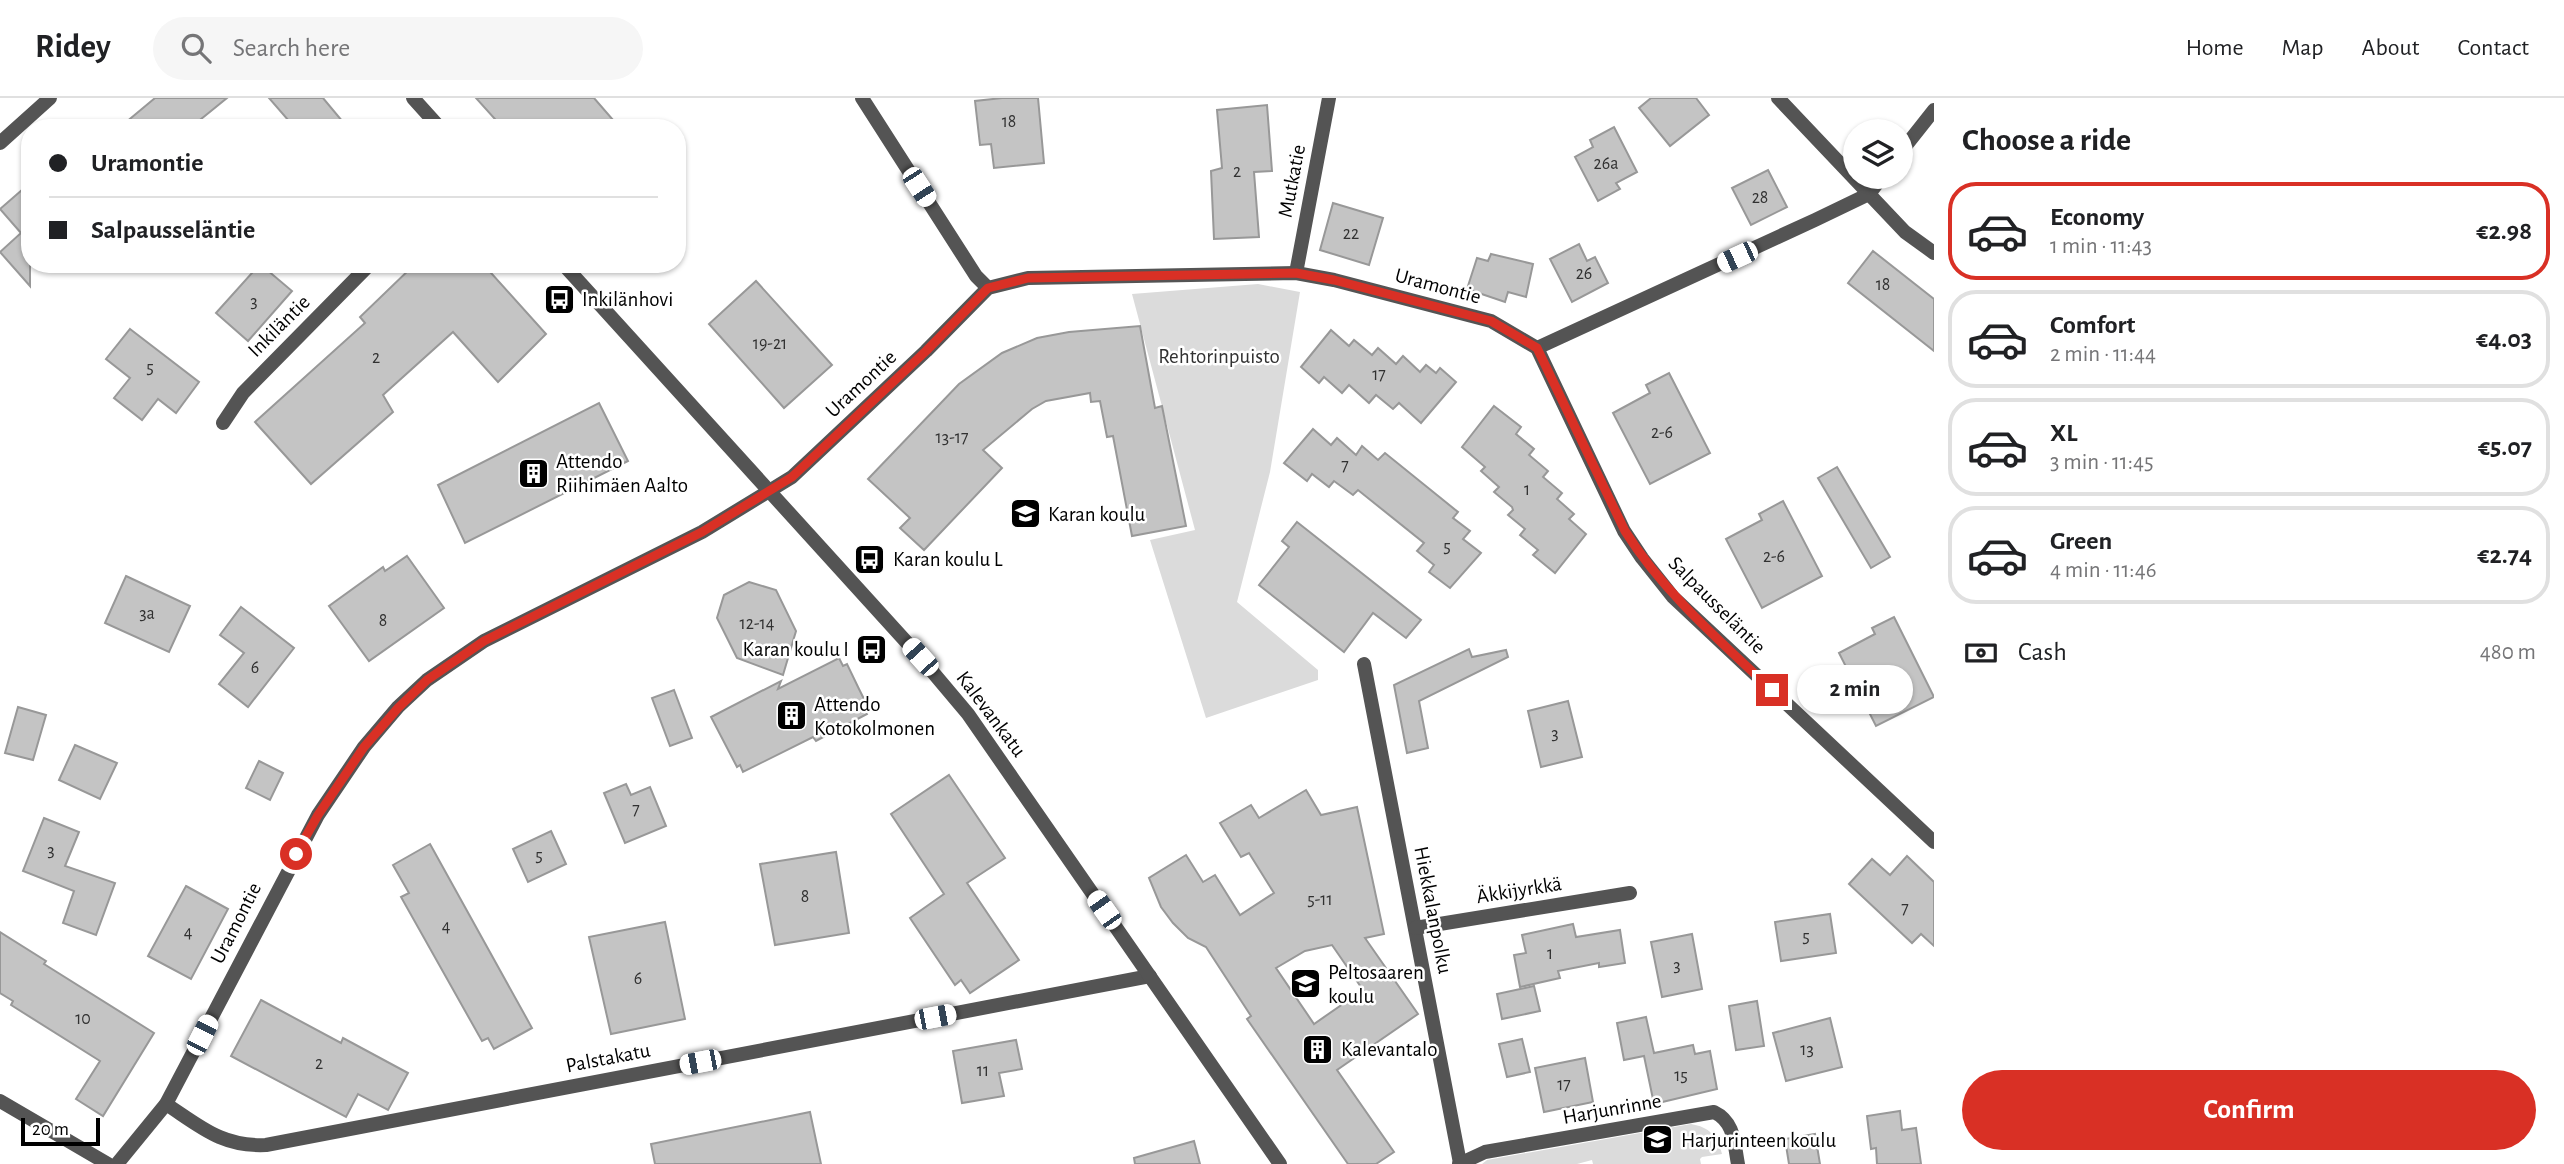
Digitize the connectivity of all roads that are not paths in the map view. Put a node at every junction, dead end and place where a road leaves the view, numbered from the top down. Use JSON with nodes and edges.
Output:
{"nodes":[{"id":1,"x":50,"y":98,"type":"edge"},
{"id":2,"x":413,"y":98,"type":"edge"},
{"id":3,"x":862,"y":98,"type":"edge"},
{"id":4,"x":1329,"y":98,"type":"edge"},
{"id":5,"x":1778,"y":98,"type":"edge"},
{"id":6,"x":1934,"y":110,"type":"edge"},
{"id":7,"x":27,"y":119,"type":"edge"},
{"id":8,"x":432,"y":119,"type":"edge"},
{"id":9,"x":21,"y":124,"type":"edge"},
{"id":10,"x":1913,"y":137,"type":"edge"},
{"id":11,"x":0,"y":143,"type":"edge"},
{"id":12,"x":1873,"y":189,"type":"edge"},
{"id":13,"x":1869,"y":194,"type":"junction"},
{"id":14,"x":1934,"y":253,"type":"edge"},
{"id":15,"x":361,"y":273,"type":"edge"},
{"id":16,"x":571,"y":273,"type":"edge"},
{"id":17,"x":1296,"y":273,"type":"junction"},
{"id":18,"x":988,"y":288,"type":"junction"},
{"id":19,"x":1537,"y":348,"type":"junction"},
{"id":20,"x":223,"y":423,"type":"dead end"},
{"id":21,"x":768,"y":492,"type":"junction"},
{"id":22,"x":1364,"y":664,"type":"dead end"},
{"id":23,"x":1934,"y":842,"type":"edge"},
{"id":24,"x":1630,"y":893,"type":"dead end"},
{"id":25,"x":1415,"y":928,"type":"junction"},
{"id":26,"x":1150,"y":976,"type":"junction"},
{"id":27,"x":0,"y":1101,"type":"edge"},
{"id":28,"x":166,"y":1104,"type":"junction"},
{"id":29,"x":108,"y":1164,"type":"edge"},
{"id":30,"x":117,"y":1164,"type":"edge"},
{"id":31,"x":1280,"y":1164,"type":"edge"},
{"id":32,"x":1460,"y":1164,"type":"edge"},
{"id":33,"x":1738,"y":1164,"type":"edge"}],
"edges":[{"from":1,"to":7,"type":"street"},
{"from":2,"to":8,"type":"street"},
{"from":3,"to":18,"type":"street"},
{"from":4,"to":17,"type":"street","name":"Mutkatie"},
{"from":5,"to":13,"type":"street"},
{"from":6,"to":10,"type":"street"},
{"from":9,"to":11,"type":"street"},
{"from":12,"to":13,"type":"street"},
{"from":13,"to":14,"type":"street"},
{"from":13,"to":19,"type":"street"},
{"from":15,"to":20,"type":"street","name":"Inkiläntie"},
{"from":16,"to":21,"type":"street","name":"Kalevankatu"},
{"from":17,"to":18,"type":"street","name":"Uramontie"},
{"from":17,"to":19,"type":"street","name":"Uramontie"},
{"from":18,"to":21,"type":"street","name":"Uramontie"},
{"from":19,"to":23,"type":"street","name":"Salpausseläntie"},
{"from":21,"to":26,"type":"street","name":"Kalevankatu"},
{"from":21,"to":28,"type":"street","name":"Uramontie"},
{"from":22,"to":25,"type":"street","name":"Hiekkalanpolku"},
{"from":24,"to":25,"type":"street","name":"Äkkijyrkkä"},
{"from":25,"to":32,"type":"street","name":"Hiekkalanpolku"},
{"from":26,"to":28,"type":"street","name":"Palstakatu"},
{"from":26,"to":31,"type":"street","name":"Kalevankatu"},
{"from":27,"to":29,"type":"street"},
{"from":28,"to":30,"type":"street","name":"Uramontie"},
{"from":32,"to":33,"type":"street","name":"Harjunrinne"}]}
